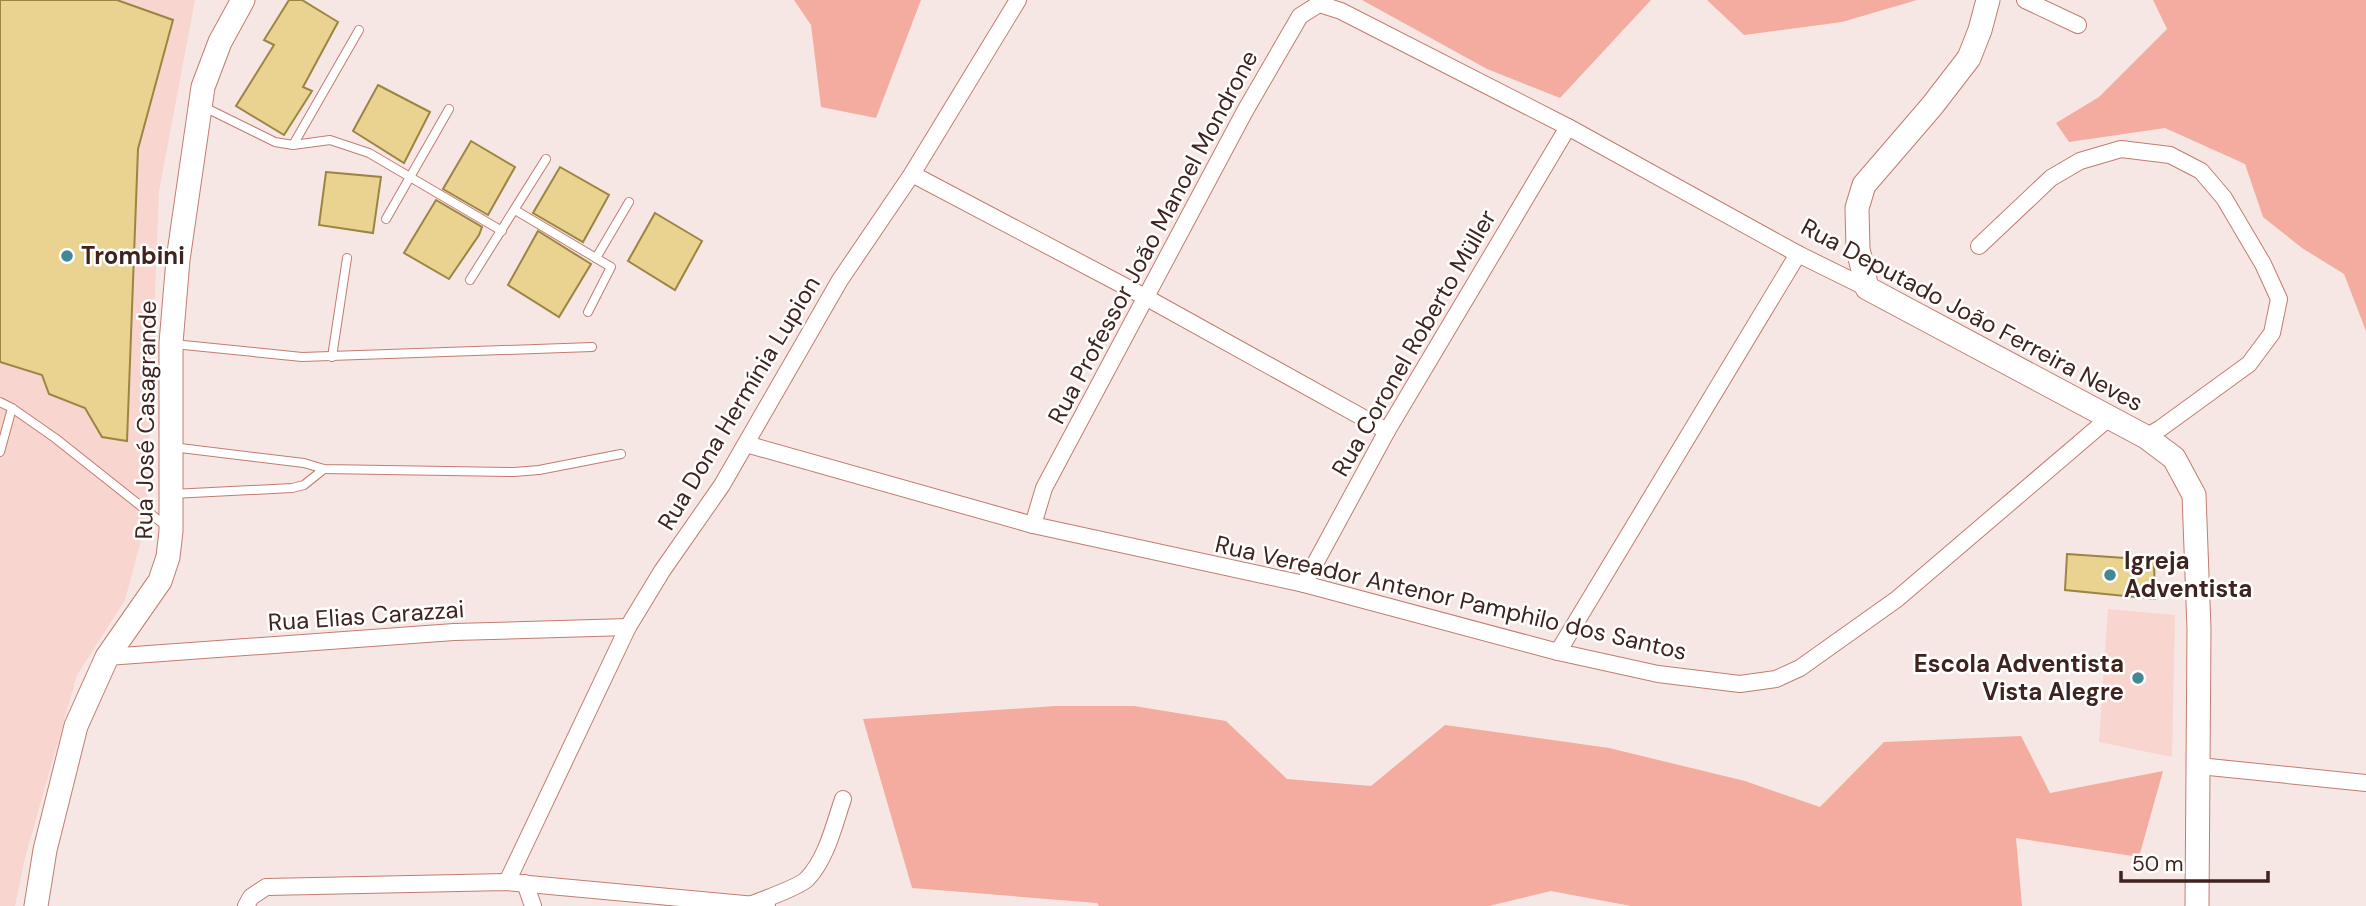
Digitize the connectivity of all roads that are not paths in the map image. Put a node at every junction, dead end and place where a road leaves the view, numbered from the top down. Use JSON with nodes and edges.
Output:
{"nodes":[{"id":1,"x":243,"y":0,"type":"edge"},
{"id":2,"x":1018,"y":0,"type":"edge"},
{"id":3,"x":1988,"y":0,"type":"edge"},
{"id":4,"x":2025,"y":0,"type":"edge"},
{"id":5,"x":1342,"y":11,"type":"joint"},
{"id":6,"x":2078,"y":25,"type":"dead end"},
{"id":7,"x":359,"y":30,"type":"dead end"},
{"id":8,"x":199,"y":104,"type":"junction"},
{"id":9,"x":449,"y":109,"type":"dead end"},
{"id":10,"x":1567,"y":127,"type":"junction"},
{"id":11,"x":293,"y":145,"type":"junction"},
{"id":12,"x":546,"y":159,"type":"dead end"},
{"id":13,"x":912,"y":174,"type":"junction"},
{"id":14,"x":410,"y":177,"type":"junction"},
{"id":15,"x":629,"y":202,"type":"dead end"},
{"id":16,"x":515,"y":210,"type":"junction"},
{"id":17,"x":386,"y":219,"type":"dead end"},
{"id":18,"x":502,"y":231,"type":"junction"},
{"id":19,"x":1979,"y":246,"type":"dead end"},
{"id":20,"x":1798,"y":254,"type":"junction"},
{"id":21,"x":347,"y":258,"type":"dead end"},
{"id":22,"x":596,"y":258,"type":"junction"},
{"id":23,"x":470,"y":279,"type":"dead end"},
{"id":24,"x":1867,"y":288,"type":"junction"},
{"id":25,"x":1147,"y":298,"type":"junction"},
{"id":26,"x":588,"y":312,"type":"dead end"},
{"id":27,"x":171,"y":343,"type":"junction"},
{"id":28,"x":592,"y":347,"type":"dead end"},
{"id":29,"x":332,"y":358,"type":"junction"},
{"id":30,"x":0,"y":402,"type":"edge"},
{"id":31,"x":12,"y":408,"type":"junction"},
{"id":32,"x":2110,"y":417,"type":"junction"},
{"id":33,"x":1387,"y":431,"type":"junction"},
{"id":34,"x":2146,"y":437,"type":"junction"},
{"id":35,"x":746,"y":444,"type":"junction"},
{"id":36,"x":171,"y":447,"type":"junction"},
{"id":37,"x":0,"y":452,"type":"edge"},
{"id":38,"x":621,"y":454,"type":"dead end"},
{"id":39,"x":324,"y":469,"type":"junction"},
{"id":40,"x":171,"y":494,"type":"junction"},
{"id":41,"x":1033,"y":525,"type":"junction"},
{"id":42,"x":171,"y":531,"type":"junction"},
{"id":43,"x":1304,"y":584,"type":"junction"},
{"id":44,"x":628,"y":627,"type":"junction"},
{"id":45,"x":1558,"y":652,"type":"junction"},
{"id":46,"x":107,"y":657,"type":"junction"},
{"id":47,"x":2199,"y":766,"type":"junction"},
{"id":48,"x":2366,"y":783,"type":"edge"},
{"id":49,"x":843,"y":799,"type":"dead end"},
{"id":50,"x":507,"y":882,"type":"junction"},
{"id":51,"x":525,"y":883,"type":"junction"},
{"id":52,"x":760,"y":905,"type":"edge"},
{"id":53,"x":36,"y":906,"type":"edge"},
{"id":54,"x":246,"y":906,"type":"edge"},
{"id":55,"x":533,"y":906,"type":"edge"},
{"id":56,"x":2197,"y":906,"type":"edge"}],
"edges":[{"from":1,"to":8,"type":"street","name":"Rua José Casagrande"},
{"from":2,"to":13,"type":"street","name":"Rua Dona Hermínia Lupion"},
{"from":3,"to":24,"type":"street"},
{"from":4,"to":6,"type":"street"},
{"from":5,"to":10,"type":"street","name":"Rua Deputado João Ferreira Neves"},
{"from":5,"to":25,"type":"street","name":"Rua Professor João Manoel Mondrone"},
{"from":7,"to":11,"type":"lane"},
{"from":8,"to":11,"type":"lane"},
{"from":8,"to":27,"type":"street","name":"Rua José Casagrande"},
{"from":9,"to":14,"type":"lane"},
{"from":10,"to":20,"type":"street","name":"Rua Deputado João Ferreira Neves"},
{"from":10,"to":33,"type":"street","name":"Rua Coronel Roberto Müller"},
{"from":11,"to":14,"type":"lane"},
{"from":12,"to":16,"type":"lane"},
{"from":13,"to":25,"type":"street"},
{"from":13,"to":35,"type":"street","name":"Rua Dona Hermínia Lupion"},
{"from":14,"to":17,"type":"lane"},
{"from":14,"to":18,"type":"lane"},
{"from":15,"to":22,"type":"lane"},
{"from":16,"to":18,"type":"lane"},
{"from":16,"to":22,"type":"lane"},
{"from":18,"to":23,"type":"lane"},
{"from":19,"to":34,"type":"street"},
{"from":20,"to":24,"type":"street","name":"Rua Deputado João Ferreira Neves"},
{"from":20,"to":45,"type":"street"},
{"from":21,"to":29,"type":"lane"},
{"from":22,"to":26,"type":"lane"},
{"from":24,"to":32,"type":"street","name":"Rua Deputado João Ferreira Neves"},
{"from":25,"to":33,"type":"street"},
{"from":25,"to":41,"type":"street","name":"Rua Professor João Manoel Mondrone"},
{"from":27,"to":29,"type":"lane"},
{"from":27,"to":36,"type":"street","name":"Rua José Casagrande"},
{"from":28,"to":29,"type":"lane"},
{"from":30,"to":31,"type":"lane"},
{"from":31,"to":37,"type":"lane"},
{"from":31,"to":42,"type":"lane"},
{"from":32,"to":34,"type":"street","name":"Rua Deputado João Ferreira Neves"},
{"from":32,"to":45,"type":"street","name":"Rua Vereador Antenor Pamphilo dos Santos"},
{"from":33,"to":43,"type":"street","name":"Rua Coronel Roberto Müller"},
{"from":34,"to":47,"type":"street","name":"Rua Deputado João Ferreira Neves"},
{"from":35,"to":41,"type":"street","name":"Rua Vereador Antenor Pamphilo dos Santos"},
{"from":35,"to":44,"type":"street","name":"Rua Dona Hermínia Lupion"},
{"from":36,"to":39,"type":"lane"},
{"from":36,"to":40,"type":"street","name":"Rua José Casagrande"},
{"from":38,"to":39,"type":"lane"},
{"from":39,"to":40,"type":"lane"},
{"from":40,"to":42,"type":"street","name":"Rua José Casagrande"},
{"from":41,"to":43,"type":"street","name":"Rua Vereador Antenor Pamphilo dos Santos"},
{"from":42,"to":46,"type":"street","name":"Rua José Casagrande"},
{"from":43,"to":45,"type":"street","name":"Rua Vereador Antenor Pamphilo dos Santos"},
{"from":44,"to":46,"type":"street","name":"Rua Elias Carazzai"},
{"from":44,"to":50,"type":"street","name":"Rua Dona Hermínia Lupion"},
{"from":46,"to":53,"type":"street","name":"Rua José Casagrande"},
{"from":47,"to":48,"type":"street"},
{"from":47,"to":56,"type":"street","name":"Rua Deputado João Ferreira Neves"},
{"from":49,"to":52,"type":"street"},
{"from":50,"to":51,"type":"street"},
{"from":50,"to":54,"type":"street"},
{"from":51,"to":52,"type":"street"},
{"from":51,"to":55,"type":"street"}]}
